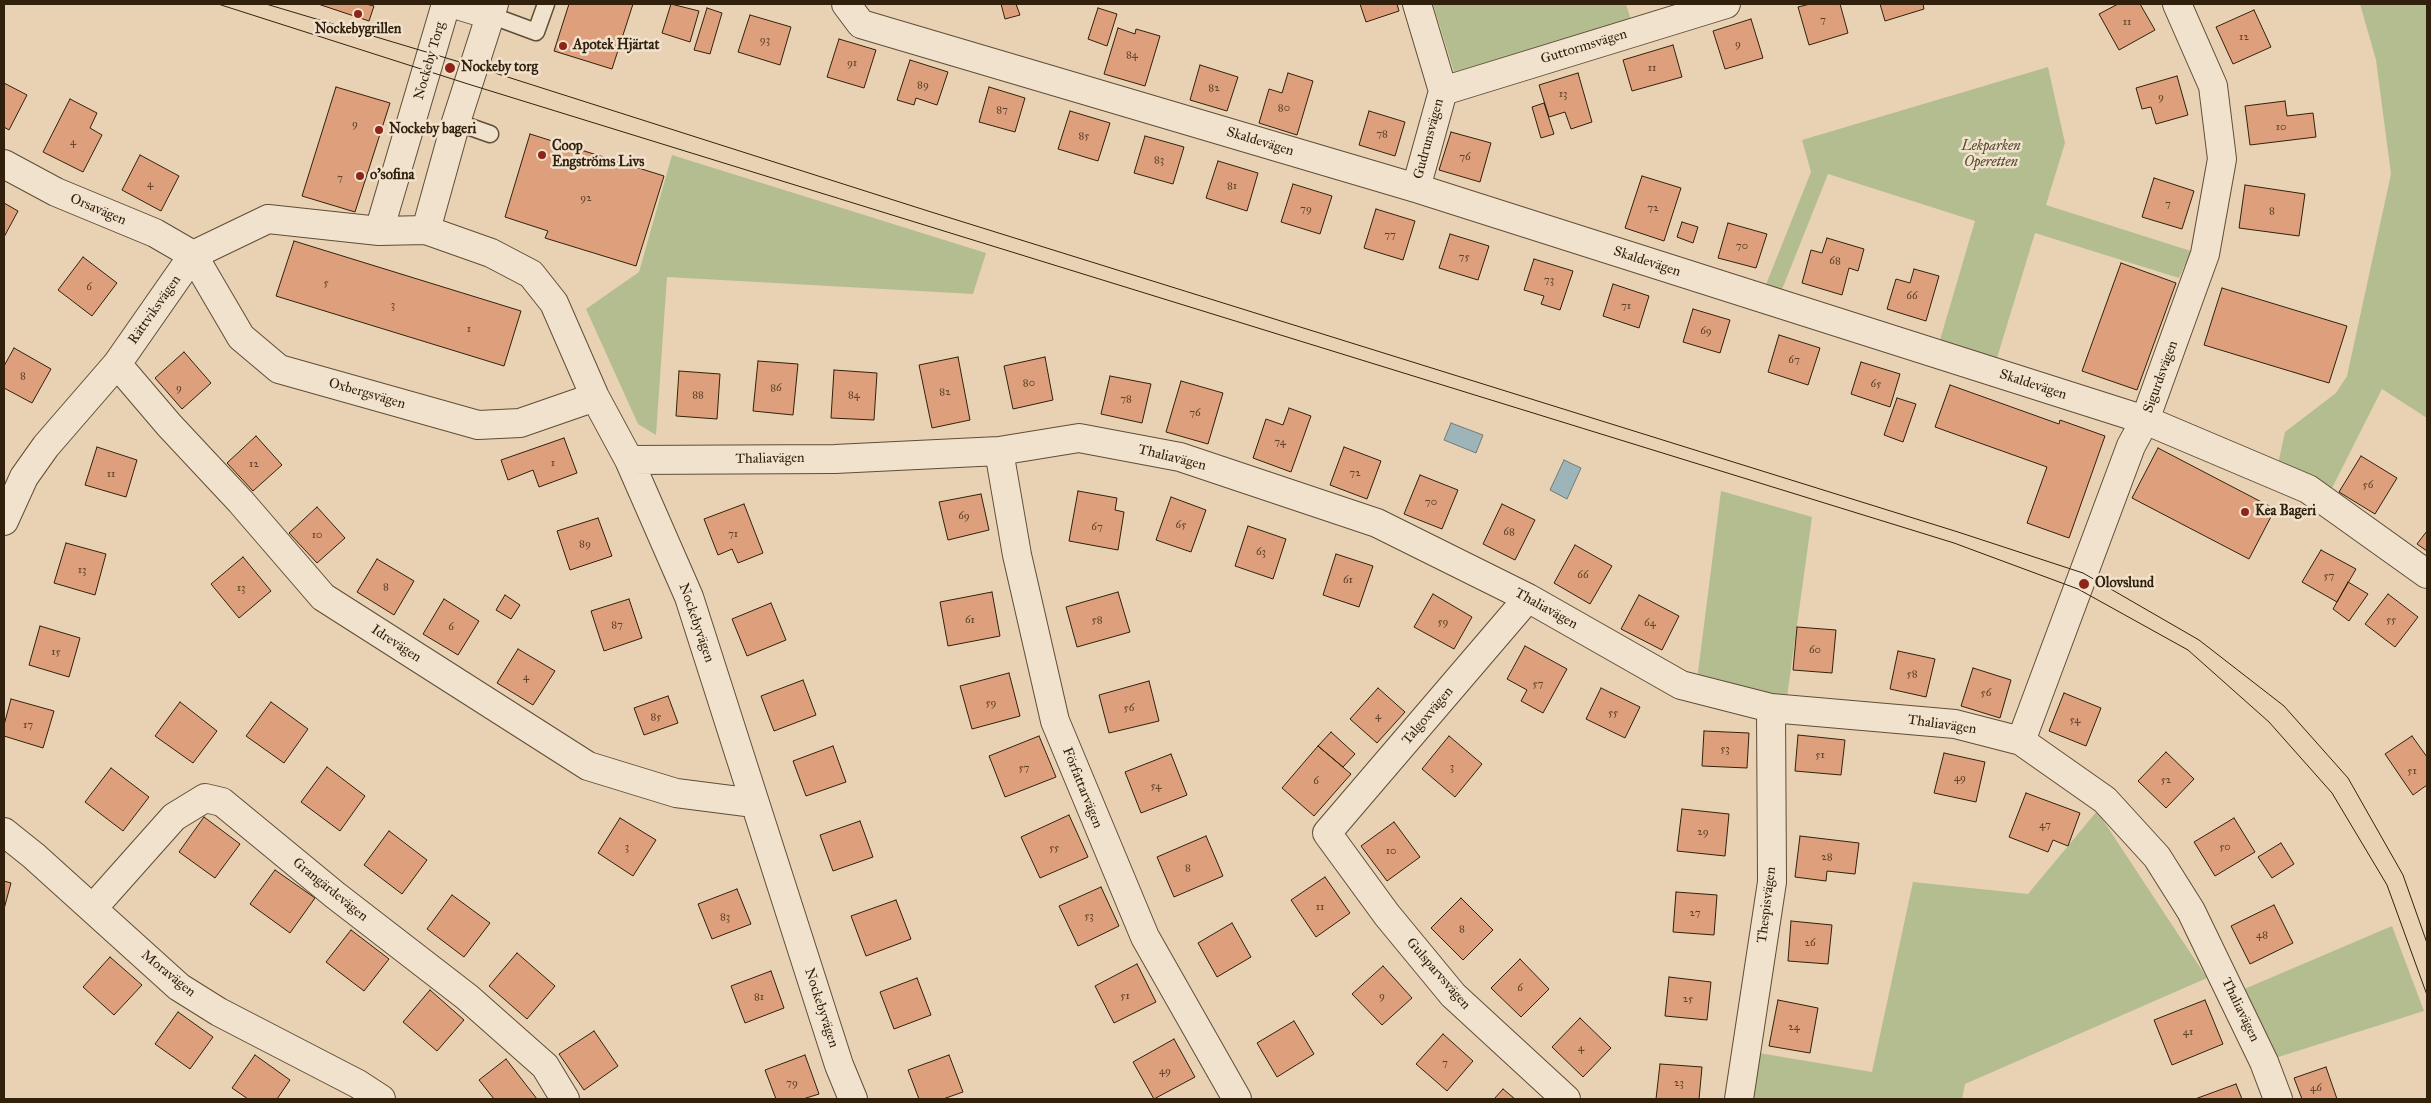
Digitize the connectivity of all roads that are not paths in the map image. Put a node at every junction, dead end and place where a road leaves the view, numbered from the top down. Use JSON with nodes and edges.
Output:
{"nodes":[{"id":1,"x":446,"y":4,"type":"edge"},
{"id":2,"x":454,"y":4,"type":"edge"},
{"id":3,"x":546,"y":4,"type":"edge"},
{"id":4,"x":846,"y":4,"type":"edge"},
{"id":5,"x":1417,"y":4,"type":"edge"},
{"id":6,"x":1726,"y":4,"type":"edge"},
{"id":7,"x":2177,"y":4,"type":"edge"},
{"id":8,"x":492,"y":9,"type":"edge"},
{"id":9,"x":1443,"y":91,"type":"junction"},
{"id":10,"x":456,"y":122,"type":"junction"},
{"id":11,"x":490,"y":134,"type":"dead end"},
{"id":12,"x":4,"y":164,"type":"edge"},
{"id":13,"x":1416,"y":188,"type":"junction"},
{"id":14,"x":426,"y":230,"type":"junction"},
{"id":15,"x":379,"y":231,"type":"junction"},
{"id":16,"x":193,"y":255,"type":"junction"},
{"id":17,"x":117,"y":364,"type":"junction"},
{"id":18,"x":595,"y":397,"type":"junction"},
{"id":19,"x":2145,"y":420,"type":"junction"},
{"id":20,"x":999,"y":451,"type":"junction"},
{"id":21,"x":628,"y":460,"type":"junction"},
{"id":22,"x":4,"y":521,"type":"edge"},
{"id":23,"x":2427,"y":574,"type":"edge"},
{"id":24,"x":1528,"y":598,"type":"junction"},
{"id":25,"x":1771,"y":708,"type":"junction"},
{"id":26,"x":2021,"y":741,"type":"junction"},
{"id":27,"x":754,"y":803,"type":"junction"},
{"id":28,"x":4,"y":832,"type":"edge"},
{"id":29,"x":1327,"y":833,"type":"joint"},
{"id":30,"x":93,"y":908,"type":"junction"},
{"id":31,"x":381,"y":1099,"type":"edge"},
{"id":32,"x":565,"y":1099,"type":"edge"},
{"id":33,"x":853,"y":1099,"type":"edge"},
{"id":34,"x":1237,"y":1099,"type":"edge"},
{"id":35,"x":1566,"y":1099,"type":"edge"},
{"id":36,"x":1739,"y":1099,"type":"edge"},
{"id":37,"x":2278,"y":1099,"type":"edge"}],
"edges":[{"from":1,"to":15,"type":"street","name":"Nockeby Torg"},
{"from":2,"to":8,"type":"street"},
{"from":3,"to":8,"type":"lane"},
{"from":4,"to":13,"type":"street","name":"Skaldevägen"},
{"from":5,"to":9,"type":"street","name":"Gudrunsvägen"},
{"from":6,"to":9,"type":"street","name":"Guttormsvägen"},
{"from":7,"to":19,"type":"street","name":"Sigurdsvägen"},
{"from":8,"to":10,"type":"street"},
{"from":9,"to":13,"type":"street","name":"Gudrunsvägen"},
{"from":10,"to":11,"type":"lane"},
{"from":10,"to":14,"type":"street"},
{"from":12,"to":16,"type":"street","name":"Orsavägen"},
{"from":13,"to":19,"type":"street","name":"Skaldevägen"},
{"from":14,"to":15,"type":"street"},
{"from":14,"to":18,"type":"street","name":"Nockebyvägen"},
{"from":15,"to":16,"type":"street","name":"Rättviksvägen"},
{"from":16,"to":17,"type":"street","name":"Rättviksvägen"},
{"from":16,"to":18,"type":"street","name":"Oxbergsvägen"},
{"from":17,"to":22,"type":"street","name":"Rättviksvägen"},
{"from":17,"to":27,"type":"street","name":"Idrevägen"},
{"from":18,"to":21,"type":"street","name":"Nockebyvägen"},
{"from":19,"to":23,"type":"street","name":"Skaldevägen"},
{"from":19,"to":26,"type":"street","name":"Sigurdsvägen"},
{"from":20,"to":21,"type":"street","name":"Thaliavägen"},
{"from":20,"to":24,"type":"street","name":"Thaliavägen"},
{"from":20,"to":34,"type":"street","name":"Författarvägen"},
{"from":21,"to":27,"type":"street","name":"Nockebyvägen"},
{"from":24,"to":25,"type":"street","name":"Thaliavägen"},
{"from":24,"to":29,"type":"street","name":"Talgoxvägen"},
{"from":25,"to":26,"type":"street","name":"Thaliavägen"},
{"from":25,"to":36,"type":"street","name":"Thespisvägen"},
{"from":26,"to":37,"type":"street","name":"Thaliavägen"},
{"from":27,"to":33,"type":"street","name":"Nockebyvägen"},
{"from":28,"to":30,"type":"street","name":"Moravägen"},
{"from":29,"to":35,"type":"street","name":"Gulsparvsvägen"},
{"from":30,"to":31,"type":"street","name":"Moravägen"},
{"from":30,"to":32,"type":"street","name":"Grangärdevägen"}]}
